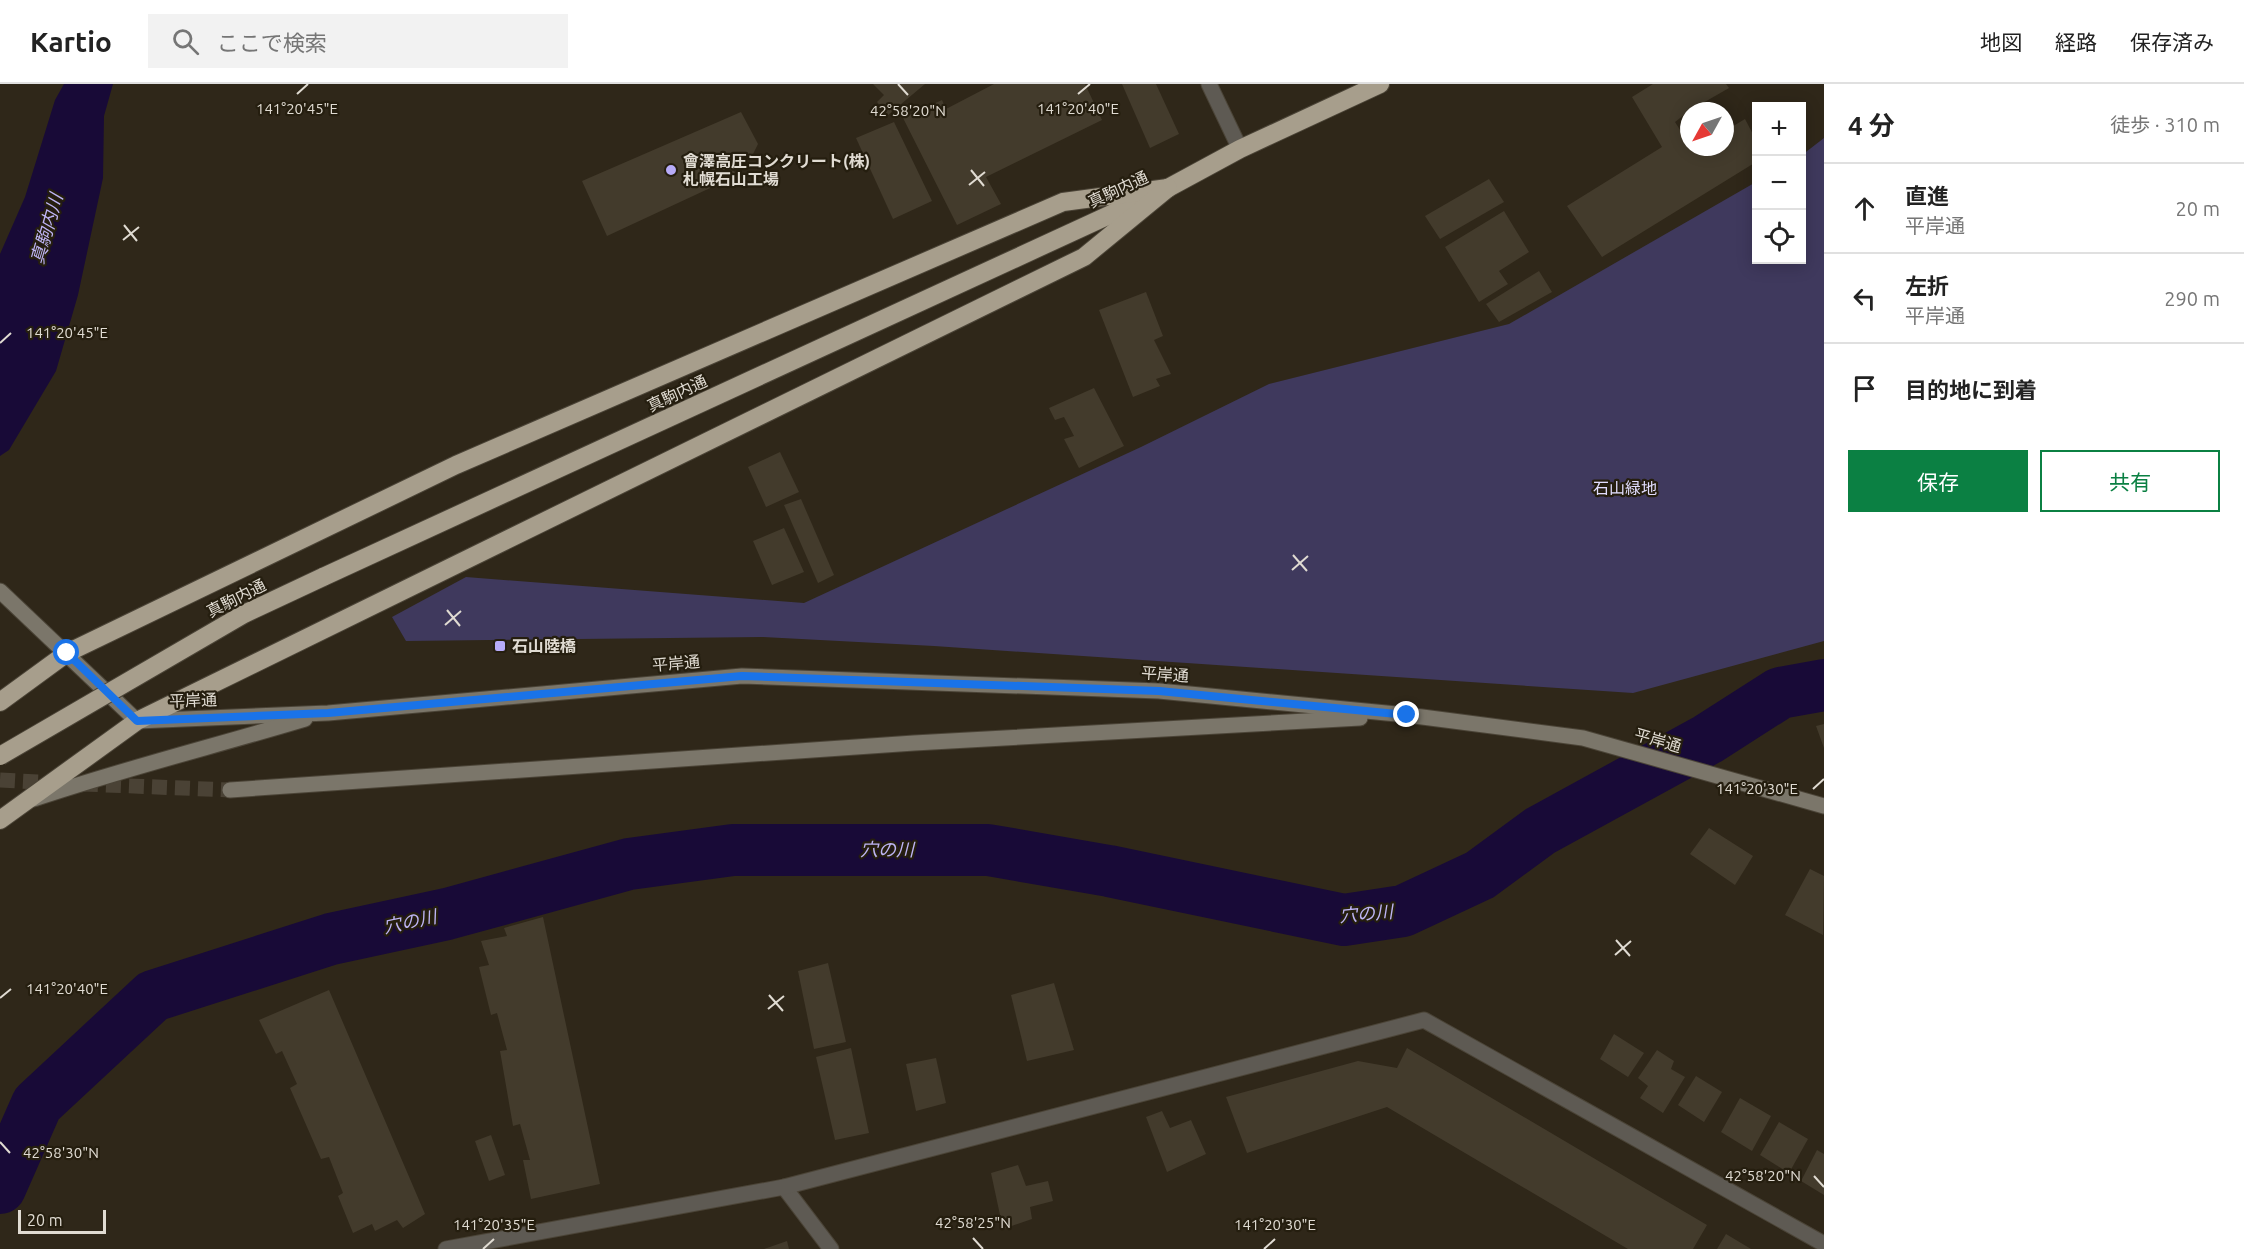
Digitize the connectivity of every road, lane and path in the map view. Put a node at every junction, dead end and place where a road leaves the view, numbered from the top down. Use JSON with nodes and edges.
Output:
{"nodes":[{"id":1,"x":1209,"y":84,"type":"edge"},
{"id":2,"x":1380,"y":84,"type":"edge"},
{"id":3,"x":1240,"y":148,"type":"junction"},
{"id":4,"x":1168,"y":188,"type":"junction"},
{"id":5,"x":5,"y":596,"type":"edge"},
{"id":6,"x":67,"y":653,"type":"junction"},
{"id":7,"x":0,"y":702,"type":"edge"},
{"id":8,"x":328,"y":713,"type":"junction"},
{"id":9,"x":1407,"y":715,"type":"junction"},
{"id":10,"x":137,"y":721,"type":"junction"},
{"id":11,"x":0,"y":756,"type":"edge"},
{"id":12,"x":230,"y":790,"type":"tunnel mouth"},
{"id":13,"x":26,"y":801,"type":"junction"},
{"id":14,"x":1824,"y":806,"type":"edge"},
{"id":15,"x":0,"y":820,"type":"edge"},
{"id":16,"x":784,"y":1187,"type":"junction"},
{"id":17,"x":1824,"y":1244,"type":"edge"},
{"id":18,"x":447,"y":1249,"type":"edge"},
{"id":19,"x":831,"y":1249,"type":"edge"}],
"edges":[{"from":1,"to":3,"type":"street"},
{"from":2,"to":3,"type":"highway","name":"真駒内通"},
{"from":3,"to":4,"type":"highway","name":"真駒内通"},
{"from":4,"to":6,"type":"highway"},
{"from":4,"to":10,"type":"highway"},
{"from":4,"to":11,"type":"highway","name":"真駒内通","bridge":true},
{"from":5,"to":6,"type":"street"},
{"from":6,"to":7,"type":"highway"},
{"from":6,"to":10,"type":"street"},
{"from":8,"to":9,"type":"street","name":"平岸通"},
{"from":8,"to":10,"type":"street","name":"平岸通"},
{"from":8,"to":13,"type":"street"},
{"from":9,"to":12,"type":"street","name":"平岸通"},
{"from":9,"to":14,"type":"street","name":"平岸通"},
{"from":10,"to":13,"type":"highway"},
{"from":13,"to":15,"type":"highway"},
{"from":16,"to":17,"type":"street"},
{"from":16,"to":18,"type":"street"},
{"from":16,"to":19,"type":"street"}]}
